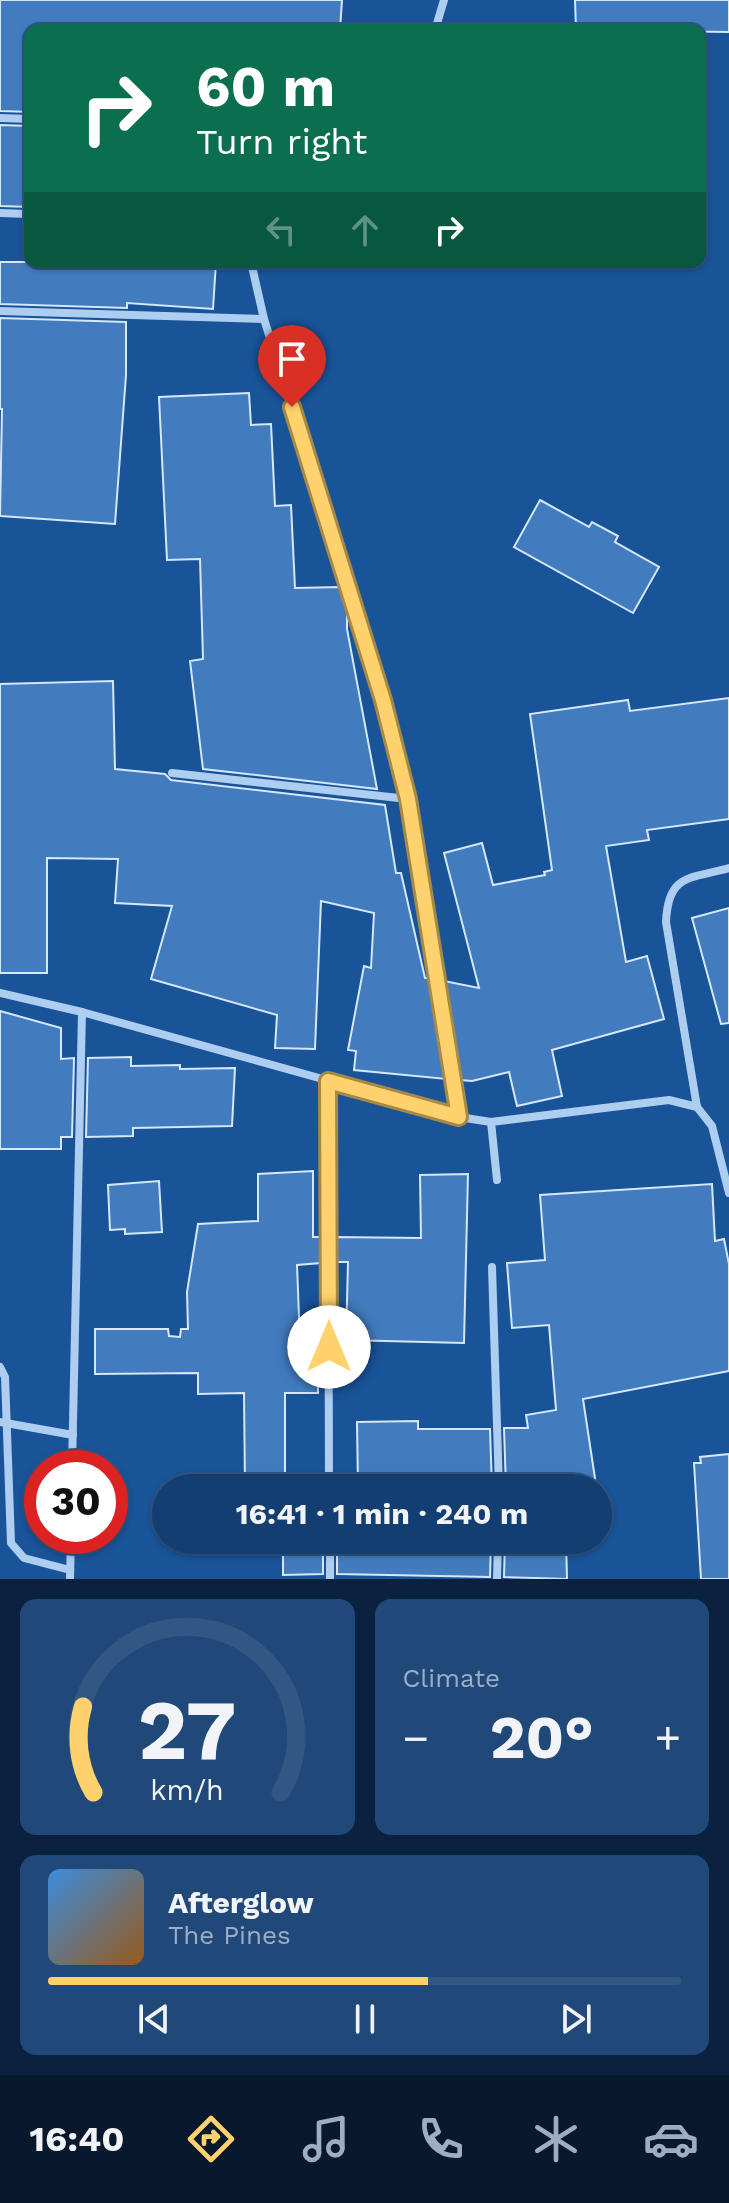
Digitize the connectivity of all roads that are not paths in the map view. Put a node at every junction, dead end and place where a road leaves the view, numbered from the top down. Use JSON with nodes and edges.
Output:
{"nodes":[{"id":1,"x":444,"y":0,"type":"edge"},
{"id":2,"x":437,"y":24,"type":"edge"},
{"id":3,"x":0,"y":118,"type":"edge"},
{"id":4,"x":24,"y":119,"type":"edge"},
{"id":5,"x":0,"y":213,"type":"edge"},
{"id":6,"x":24,"y":214,"type":"edge"},
{"id":7,"x":252,"y":268,"type":"edge"},
{"id":8,"x":0,"y":311,"type":"edge"},
{"id":9,"x":264,"y":319,"type":"junction"},
{"id":10,"x":172,"y":773,"type":"dead end"},
{"id":11,"x":408,"y":799,"type":"junction"},
{"id":12,"x":729,"y":868,"type":"edge"},
{"id":13,"x":0,"y":993,"type":"edge"},
{"id":14,"x":82,"y":1012,"type":"junction"},
{"id":15,"x":328,"y":1081,"type":"junction"},
{"id":16,"x":697,"y":1107,"type":"junction"},
{"id":17,"x":459,"y":1117,"type":"junction"},
{"id":18,"x":491,"y":1122,"type":"junction"},
{"id":19,"x":497,"y":1180,"type":"dead end"},
{"id":20,"x":729,"y":1193,"type":"edge"},
{"id":21,"x":492,"y":1267,"type":"dead end"},
{"id":22,"x":0,"y":1367,"type":"edge"},
{"id":23,"x":3,"y":1422,"type":"edge"},
{"id":24,"x":73,"y":1435,"type":"junction"},
{"id":25,"x":73,"y":1450,"type":"edge"},
{"id":26,"x":329,"y":1474,"type":"edge"},
{"id":27,"x":499,"y":1474,"type":"edge"},
{"id":28,"x":71,"y":1554,"type":"edge"},
{"id":29,"x":330,"y":1554,"type":"edge"},
{"id":30,"x":498,"y":1554,"type":"edge"},
{"id":31,"x":70,"y":1575,"type":"edge"},
{"id":32,"x":330,"y":1579,"type":"edge"},
{"id":33,"x":497,"y":1579,"type":"edge"}],
"edges":[{"from":1,"to":2,"type":"street"},
{"from":3,"to":4,"type":"street"},
{"from":5,"to":6,"type":"street"},
{"from":7,"to":9,"type":"street"},
{"from":8,"to":9,"type":"street"},
{"from":9,"to":11,"type":"street"},
{"from":10,"to":11,"type":"street"},
{"from":11,"to":17,"type":"street"},
{"from":12,"to":16,"type":"street"},
{"from":13,"to":14,"type":"street"},
{"from":14,"to":15,"type":"street"},
{"from":14,"to":24,"type":"street"},
{"from":15,"to":17,"type":"street"},
{"from":15,"to":26,"type":"street"},
{"from":16,"to":18,"type":"street"},
{"from":16,"to":20,"type":"street"},
{"from":17,"to":18,"type":"street"},
{"from":18,"to":19,"type":"street"},
{"from":21,"to":27,"type":"street"},
{"from":22,"to":23,"type":"street"},
{"from":23,"to":24,"type":"street"},
{"from":23,"to":31,"type":"street"},
{"from":24,"to":25,"type":"street"},
{"from":28,"to":31,"type":"street"},
{"from":29,"to":32,"type":"street"},
{"from":30,"to":33,"type":"street"}]}
